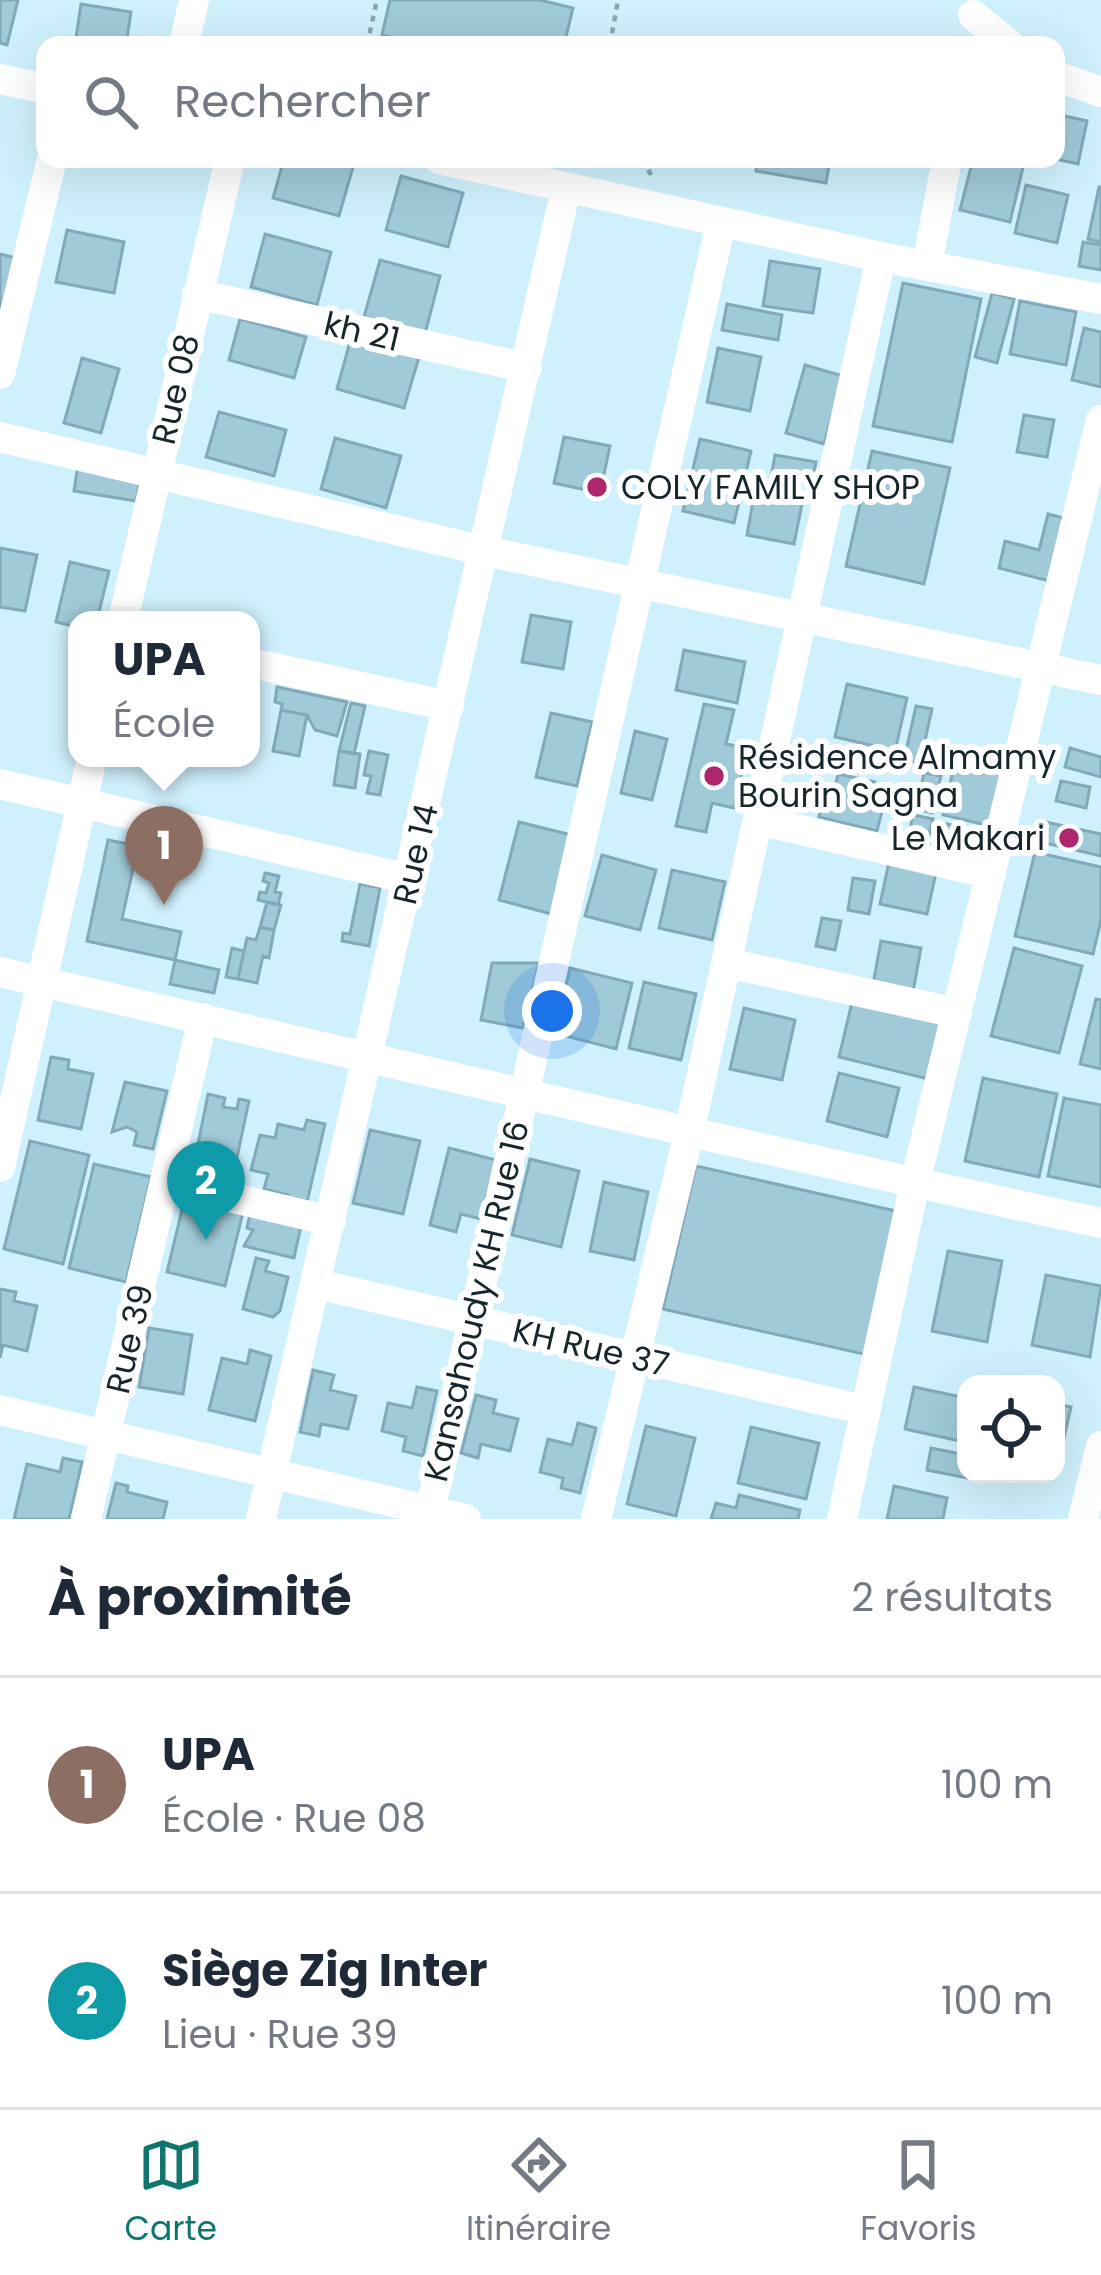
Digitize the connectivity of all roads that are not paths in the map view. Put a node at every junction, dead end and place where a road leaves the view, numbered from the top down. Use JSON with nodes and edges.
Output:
{"nodes":[{"id":1,"x":194,"y":0,"type":"edge"},
{"id":2,"x":186,"y":36,"type":"edge"},
{"id":3,"x":0,"y":79,"type":"edge"},
{"id":4,"x":1065,"y":79,"type":"edge"},
{"id":5,"x":36,"y":87,"type":"edge"},
{"id":6,"x":1101,"y":92,"type":"edge"},
{"id":7,"x":50,"y":168,"type":"edge"},
{"id":8,"x":228,"y":168,"type":"edge"},
{"id":9,"x":477,"y":168,"type":"edge"},
{"id":10,"x":944,"y":168,"type":"edge"},
{"id":11,"x":566,"y":189,"type":"junction"},
{"id":12,"x":721,"y":223,"type":"junction"},
{"id":13,"x":880,"y":257,"type":"junction"},
{"id":14,"x":928,"y":265,"type":"junction"},
{"id":15,"x":197,"y":294,"type":"junction"},
{"id":16,"x":1101,"y":299,"type":"edge"},
{"id":17,"x":526,"y":368,"type":"junction"},
{"id":18,"x":0,"y":374,"type":"edge"},
{"id":19,"x":1101,"y":420,"type":"edge"},
{"id":20,"x":0,"y":437,"type":"edge"},
{"id":21,"x":157,"y":473,"type":"junction"},
{"id":22,"x":485,"y":551,"type":"junction"},
{"id":23,"x":638,"y":584,"type":"junction"},
{"id":24,"x":125,"y":611,"type":"edge"},
{"id":25,"x":803,"y":617,"type":"junction"},
{"id":26,"x":260,"y":665,"type":"edge"},
{"id":27,"x":1042,"y":669,"type":"junction"},
{"id":28,"x":1101,"y":680,"type":"edge"},
{"id":29,"x":449,"y":706,"type":"junction"},
{"id":30,"x":90,"y":767,"type":"edge"},
{"id":31,"x":0,"y":784,"type":"edge"},
{"id":32,"x":82,"y":804,"type":"junction"},
{"id":33,"x":758,"y":820,"type":"junction"},
{"id":34,"x":992,"y":874,"type":"junction"},
{"id":35,"x":410,"y":879,"type":"junction"},
{"id":36,"x":727,"y":963,"type":"junction"},
{"id":37,"x":0,"y":972,"type":"edge"},
{"id":38,"x":42,"y":982,"type":"junction"},
{"id":39,"x":957,"y":1013,"type":"junction"},
{"id":40,"x":202,"y":1018,"type":"junction"},
{"id":41,"x":369,"y":1056,"type":"junction"},
{"id":42,"x":523,"y":1091,"type":"junction"},
{"id":43,"x":689,"y":1133,"type":"junction"},
{"id":44,"x":2,"y":1154,"type":"edge"},
{"id":45,"x":165,"y":1182,"type":"junction"},
{"id":46,"x":915,"y":1183,"type":"junction"},
{"id":47,"x":331,"y":1221,"type":"junction"},
{"id":48,"x":1101,"y":1223,"type":"edge"},
{"id":49,"x":316,"y":1284,"type":"junction"},
{"id":50,"x":472,"y":1320,"type":"junction"},
{"id":51,"x":638,"y":1358,"type":"junction"},
{"id":52,"x":865,"y":1410,"type":"junction"},
{"id":53,"x":0,"y":1411,"type":"edge"},
{"id":54,"x":106,"y":1437,"type":"junction"},
{"id":55,"x":1101,"y":1446,"type":"edge"},
{"id":56,"x":270,"y":1476,"type":"junction"},
{"id":57,"x":430,"y":1511,"type":"junction"},
{"id":58,"x":86,"y":1519,"type":"edge"},
{"id":59,"x":261,"y":1519,"type":"edge"},
{"id":60,"x":466,"y":1519,"type":"edge"},
{"id":61,"x":596,"y":1519,"type":"edge"},
{"id":62,"x":842,"y":1519,"type":"edge"},
{"id":63,"x":1083,"y":1519,"type":"edge"}],
"edges":[{"from":1,"to":2,"type":"street"},
{"from":3,"to":5,"type":"street"},
{"from":4,"to":6,"type":"street"},
{"from":7,"to":18,"type":"street"},
{"from":8,"to":15,"type":"street","name":"Rue 08"},
{"from":9,"to":11,"type":"street"},
{"from":10,"to":14,"type":"street"},
{"from":11,"to":12,"type":"street"},
{"from":11,"to":17,"type":"street","name":"Rue 14"},
{"from":12,"to":13,"type":"street"},
{"from":12,"to":23,"type":"street","name":"Kansahoudy KH Rue 16"},
{"from":13,"to":14,"type":"street"},
{"from":13,"to":25,"type":"street"},
{"from":14,"to":16,"type":"street"},
{"from":15,"to":17,"type":"street","name":"kh 21"},
{"from":15,"to":21,"type":"street","name":"Rue 08"},
{"from":17,"to":22,"type":"street","name":"Rue 14"},
{"from":19,"to":27,"type":"street"},
{"from":20,"to":21,"type":"street"},
{"from":21,"to":22,"type":"street"},
{"from":21,"to":24,"type":"street","name":"Rue 08"},
{"from":22,"to":23,"type":"street"},
{"from":22,"to":29,"type":"street","name":"Rue 14"},
{"from":23,"to":25,"type":"street"},
{"from":23,"to":42,"type":"street","name":"Kansahoudy KH Rue 16"},
{"from":25,"to":27,"type":"street"},
{"from":25,"to":33,"type":"street"},
{"from":26,"to":29,"type":"street"},
{"from":27,"to":28,"type":"street"},
{"from":27,"to":34,"type":"street"},
{"from":29,"to":35,"type":"street","name":"Rue 14"},
{"from":30,"to":32,"type":"street"},
{"from":31,"to":32,"type":"street"},
{"from":32,"to":35,"type":"street"},
{"from":32,"to":38,"type":"street"},
{"from":33,"to":34,"type":"street"},
{"from":33,"to":36,"type":"street"},
{"from":34,"to":39,"type":"street"},
{"from":35,"to":41,"type":"street","name":"Rue 14"},
{"from":36,"to":39,"type":"street"},
{"from":36,"to":43,"type":"street"},
{"from":37,"to":38,"type":"street"},
{"from":38,"to":40,"type":"street"},
{"from":38,"to":44,"type":"street"},
{"from":39,"to":46,"type":"street"},
{"from":40,"to":41,"type":"street"},
{"from":40,"to":45,"type":"street","name":"Rue 39"},
{"from":41,"to":42,"type":"street"},
{"from":41,"to":47,"type":"street","name":"Rue 14"},
{"from":42,"to":43,"type":"street"},
{"from":42,"to":50,"type":"street","name":"Kansahoudy KH Rue 16"},
{"from":43,"to":46,"type":"street"},
{"from":43,"to":51,"type":"street"},
{"from":45,"to":47,"type":"street"},
{"from":45,"to":54,"type":"street","name":"Rue 39"},
{"from":46,"to":48,"type":"street"},
{"from":46,"to":52,"type":"street"},
{"from":47,"to":49,"type":"street","name":"Rue 14"},
{"from":49,"to":50,"type":"street","name":"KH Rue 37"},
{"from":49,"to":56,"type":"street","name":"Rue 14"},
{"from":50,"to":51,"type":"street","name":"KH Rue 37"},
{"from":50,"to":57,"type":"street","name":"Kansahoudy KH Rue 16"},
{"from":51,"to":52,"type":"street","name":"KH Rue 37"},
{"from":51,"to":61,"type":"street"},
{"from":52,"to":62,"type":"street"},
{"from":53,"to":54,"type":"street"},
{"from":54,"to":56,"type":"street"},
{"from":54,"to":58,"type":"street","name":"Rue 39"},
{"from":55,"to":63,"type":"street"},
{"from":56,"to":57,"type":"street"},
{"from":56,"to":59,"type":"street","name":"Rue 14"},
{"from":57,"to":60,"type":"street"}]}
